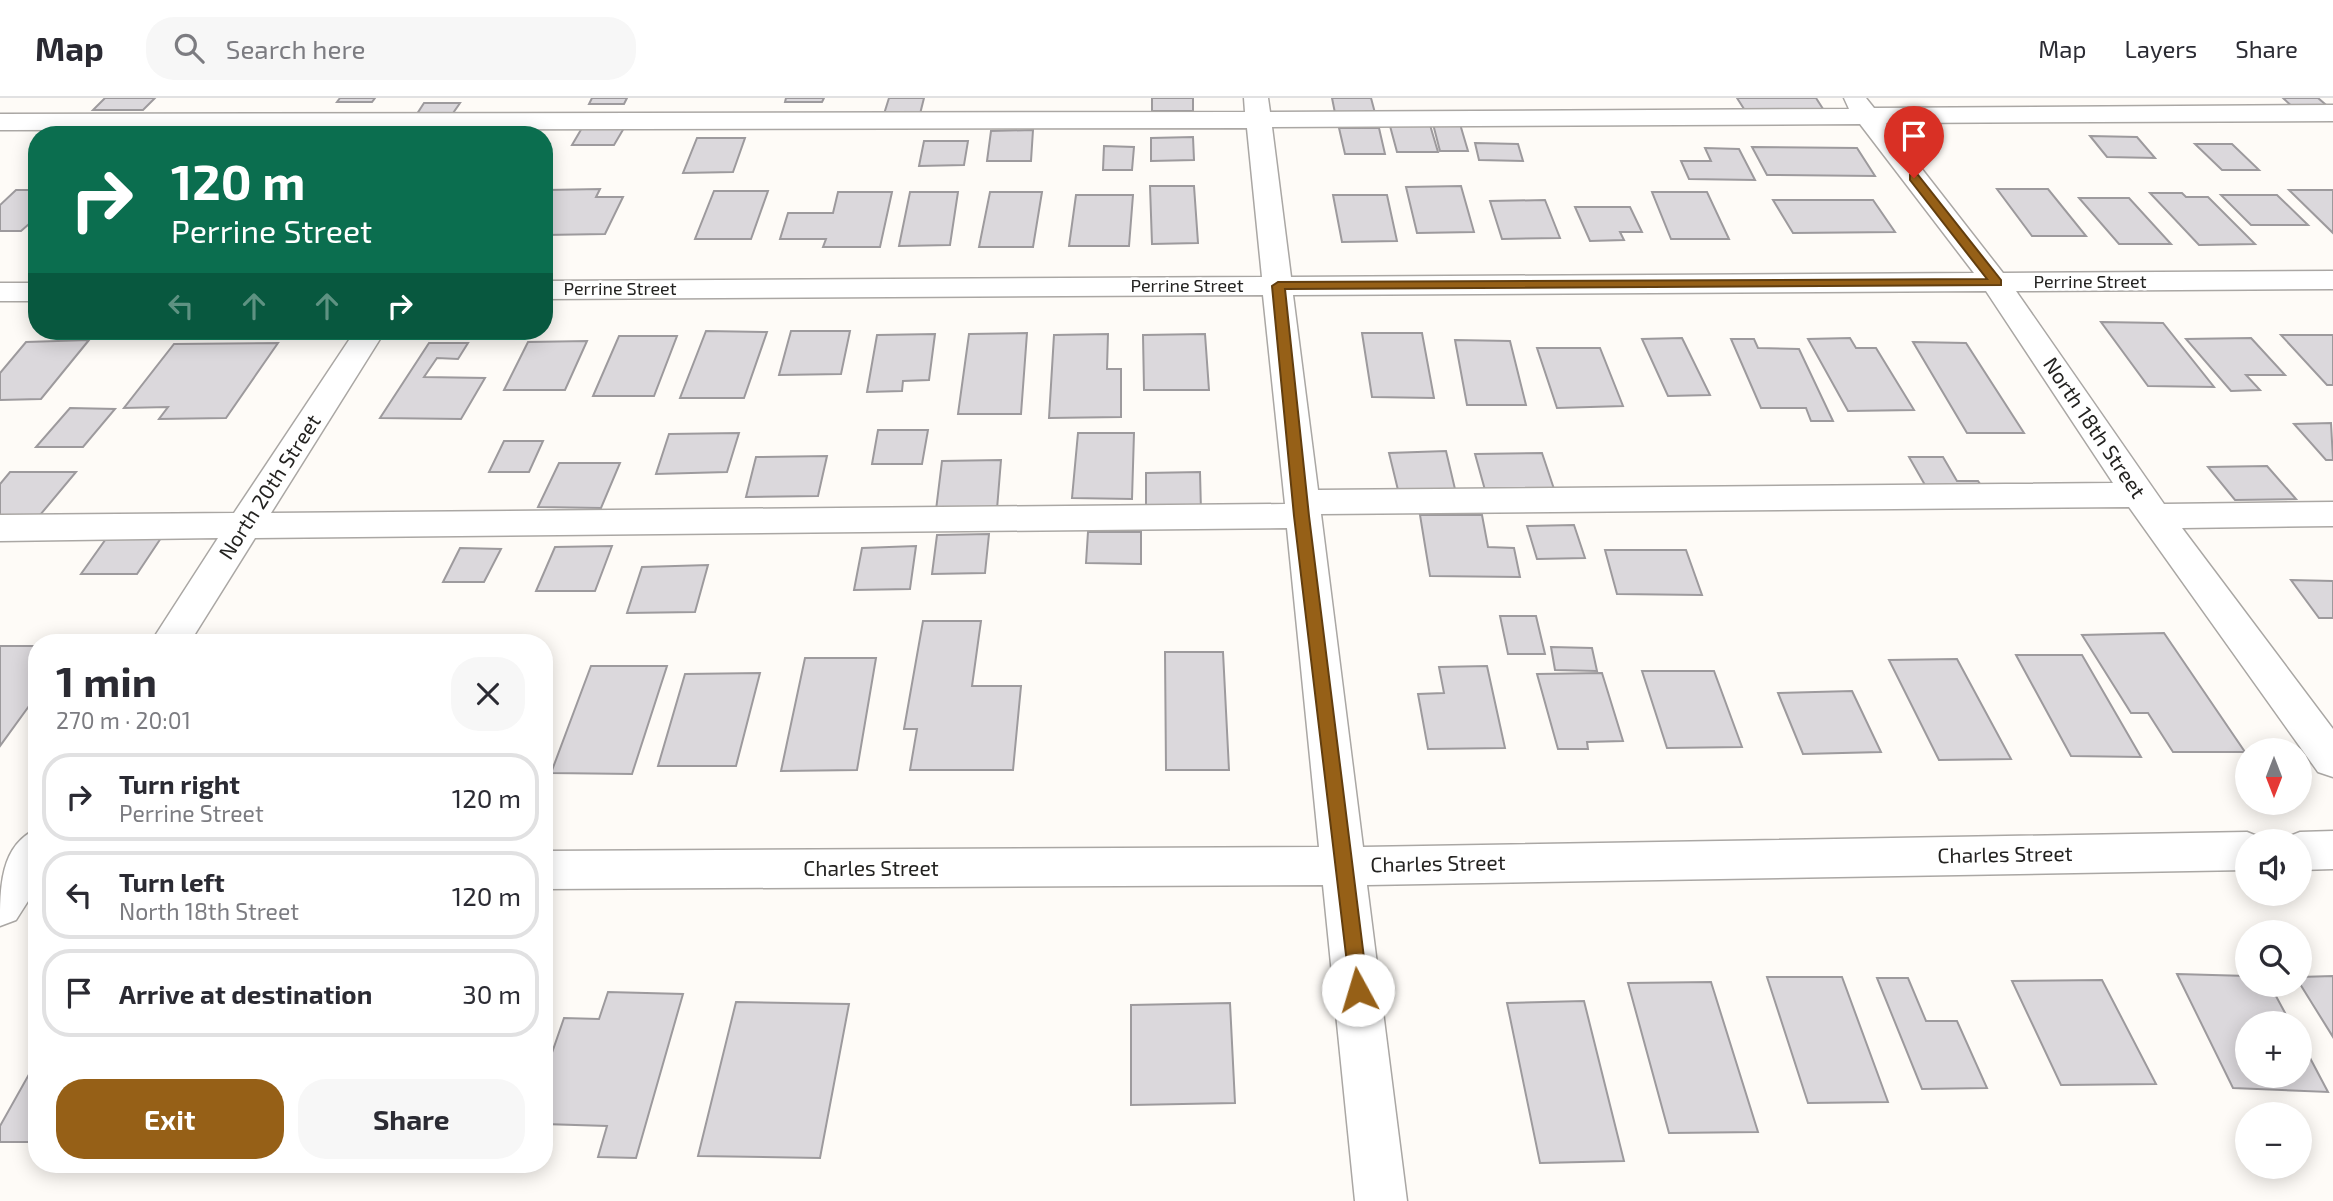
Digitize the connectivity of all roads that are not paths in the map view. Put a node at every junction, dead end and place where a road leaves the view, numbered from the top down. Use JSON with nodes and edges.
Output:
{"nodes":[{"id":1,"x":1859,"y":106,"type":"edge"},
{"id":2,"x":1258,"y":109,"type":"edge"},
{"id":3,"x":2333,"y":113,"type":"edge"},
{"id":4,"x":507,"y":117,"type":"edge"},
{"id":5,"x":0,"y":122,"type":"edge"},
{"id":6,"x":2333,"y":280,"type":"edge"},
{"id":7,"x":1996,"y":283,"type":"junction"},
{"id":8,"x":1278,"y":286,"type":"junction"},
{"id":9,"x":553,"y":290,"type":"edge"},
{"id":10,"x":0,"y":292,"type":"edge"},
{"id":11,"x":28,"y":292,"type":"edge"},
{"id":12,"x":364,"y":340,"type":"edge"},
{"id":13,"x":2146,"y":505,"type":"junction"},
{"id":14,"x":1301,"y":509,"type":"junction"},
{"id":15,"x":2333,"y":514,"type":"edge"},
{"id":16,"x":246,"y":526,"type":"junction"},
{"id":17,"x":0,"y":528,"type":"edge"},
{"id":18,"x":175,"y":634,"type":"edge"},
{"id":19,"x":2333,"y":760,"type":"edge"},
{"id":20,"x":2333,"y":850,"type":"edge"},
{"id":21,"x":2312,"y":851,"type":"edge"},
{"id":22,"x":2235,"y":852,"type":"edge"},
{"id":23,"x":1345,"y":866,"type":"junction"},
{"id":24,"x":553,"y":870,"type":"edge"},
{"id":25,"x":1381,"y":1201,"type":"edge"}],
"edges":[{"from":1,"to":2,"type":"street"},
{"from":1,"to":3,"type":"street"},
{"from":1,"to":7,"type":"street","name":"North 18th Street"},
{"from":2,"to":4,"type":"street"},
{"from":2,"to":8,"type":"street"},
{"from":4,"to":5,"type":"street"},
{"from":6,"to":7,"type":"street","name":"Perrine Street"},
{"from":7,"to":8,"type":"street","name":"Perrine Street"},
{"from":7,"to":13,"type":"street","name":"North 18th Street"},
{"from":8,"to":9,"type":"street","name":"Perrine Street"},
{"from":8,"to":14,"type":"street"},
{"from":10,"to":11,"type":"street"},
{"from":12,"to":16,"type":"street","name":"North 20th Street"},
{"from":13,"to":14,"type":"street"},
{"from":13,"to":15,"type":"street"},
{"from":13,"to":19,"type":"street","name":"North 18th Street"},
{"from":14,"to":16,"type":"street"},
{"from":14,"to":23,"type":"street"},
{"from":16,"to":17,"type":"street"},
{"from":16,"to":18,"type":"street","name":"North 20th Street"},
{"from":20,"to":21,"type":"street"},
{"from":22,"to":23,"type":"street","name":"Charles Street"},
{"from":23,"to":24,"type":"street","name":"Charles Street"},
{"from":23,"to":25,"type":"street"}]}
